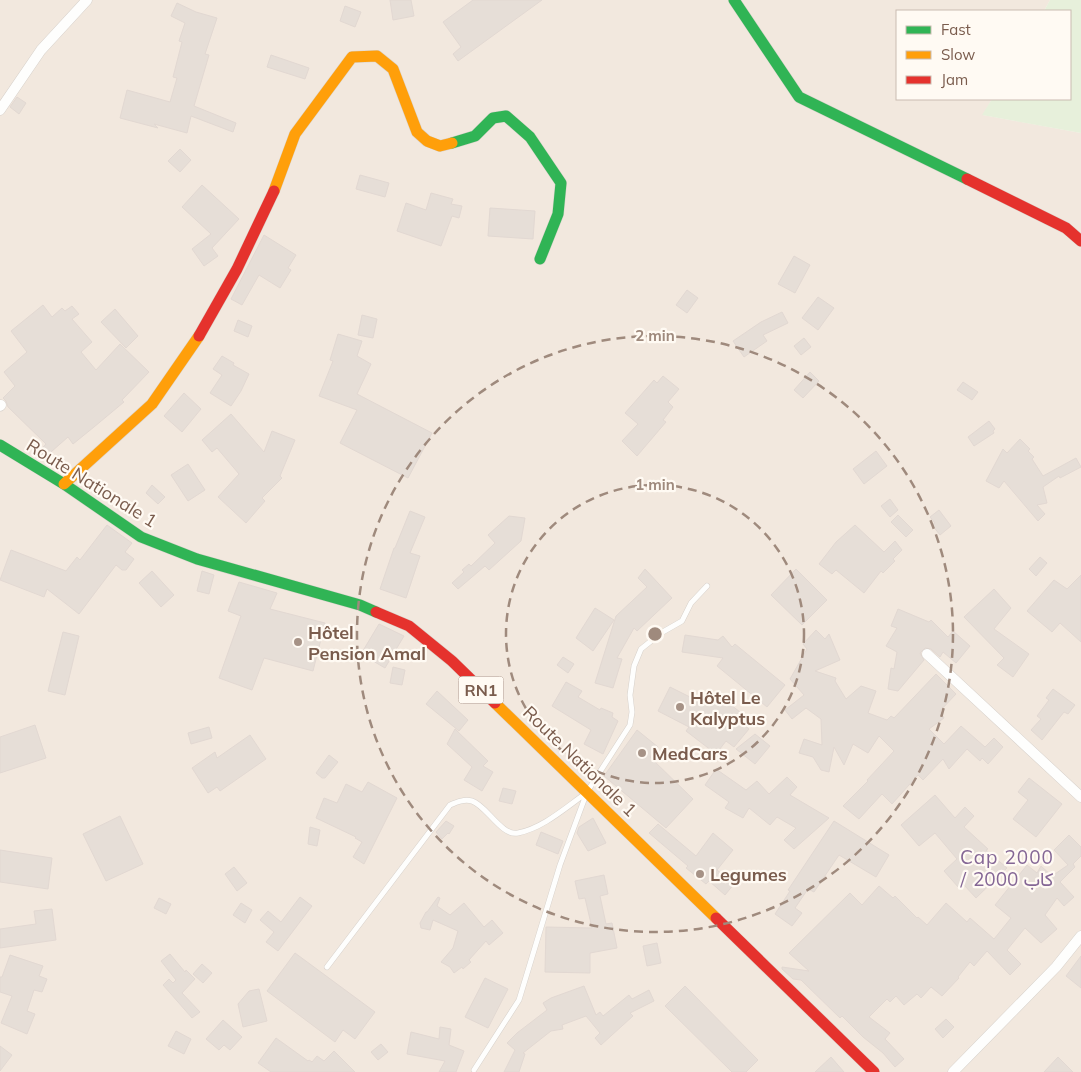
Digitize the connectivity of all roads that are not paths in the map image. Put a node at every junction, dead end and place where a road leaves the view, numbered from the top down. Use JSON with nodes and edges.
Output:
{"nodes":[{"id":1,"x":87,"y":0,"type":"edge"},
{"id":2,"x":734,"y":0,"type":"edge"},
{"id":3,"x":0,"y":110,"type":"edge"},
{"id":4,"x":1081,"y":241,"type":"edge"},
{"id":5,"x":540,"y":259,"type":"dead end"},
{"id":6,"x":0,"y":445,"type":"edge"},
{"id":7,"x":64,"y":484,"type":"junction"},
{"id":8,"x":707,"y":586,"type":"dead end"},
{"id":9,"x":927,"y":654,"type":"dead end"},
{"id":10,"x":587,"y":792,"type":"junction"},
{"id":11,"x":1081,"y":797,"type":"edge"},
{"id":12,"x":1081,"y":936,"type":"edge"},
{"id":13,"x":327,"y":967,"type":"dead end"},
{"id":14,"x":474,"y":1070,"type":"dead end"},
{"id":15,"x":874,"y":1072,"type":"edge"},
{"id":16,"x":953,"y":1072,"type":"edge"}],
"edges":[{"from":1,"to":3,"type":"street"},
{"from":2,"to":4,"type":"street"},
{"from":5,"to":7,"type":"street"},
{"from":6,"to":7,"type":"street","name":"Route Nationale 1","number":"RN1"},
{"from":7,"to":10,"type":"street","name":"Route Nationale 1","number":"RN1"},
{"from":8,"to":10,"type":"lane"},
{"from":9,"to":11,"type":"street"},
{"from":10,"to":13,"type":"lane"},
{"from":10,"to":14,"type":"lane"},
{"from":10,"to":15,"type":"street","name":"Route Nationale 1","number":"RN1"},
{"from":12,"to":16,"type":"street"}]}
